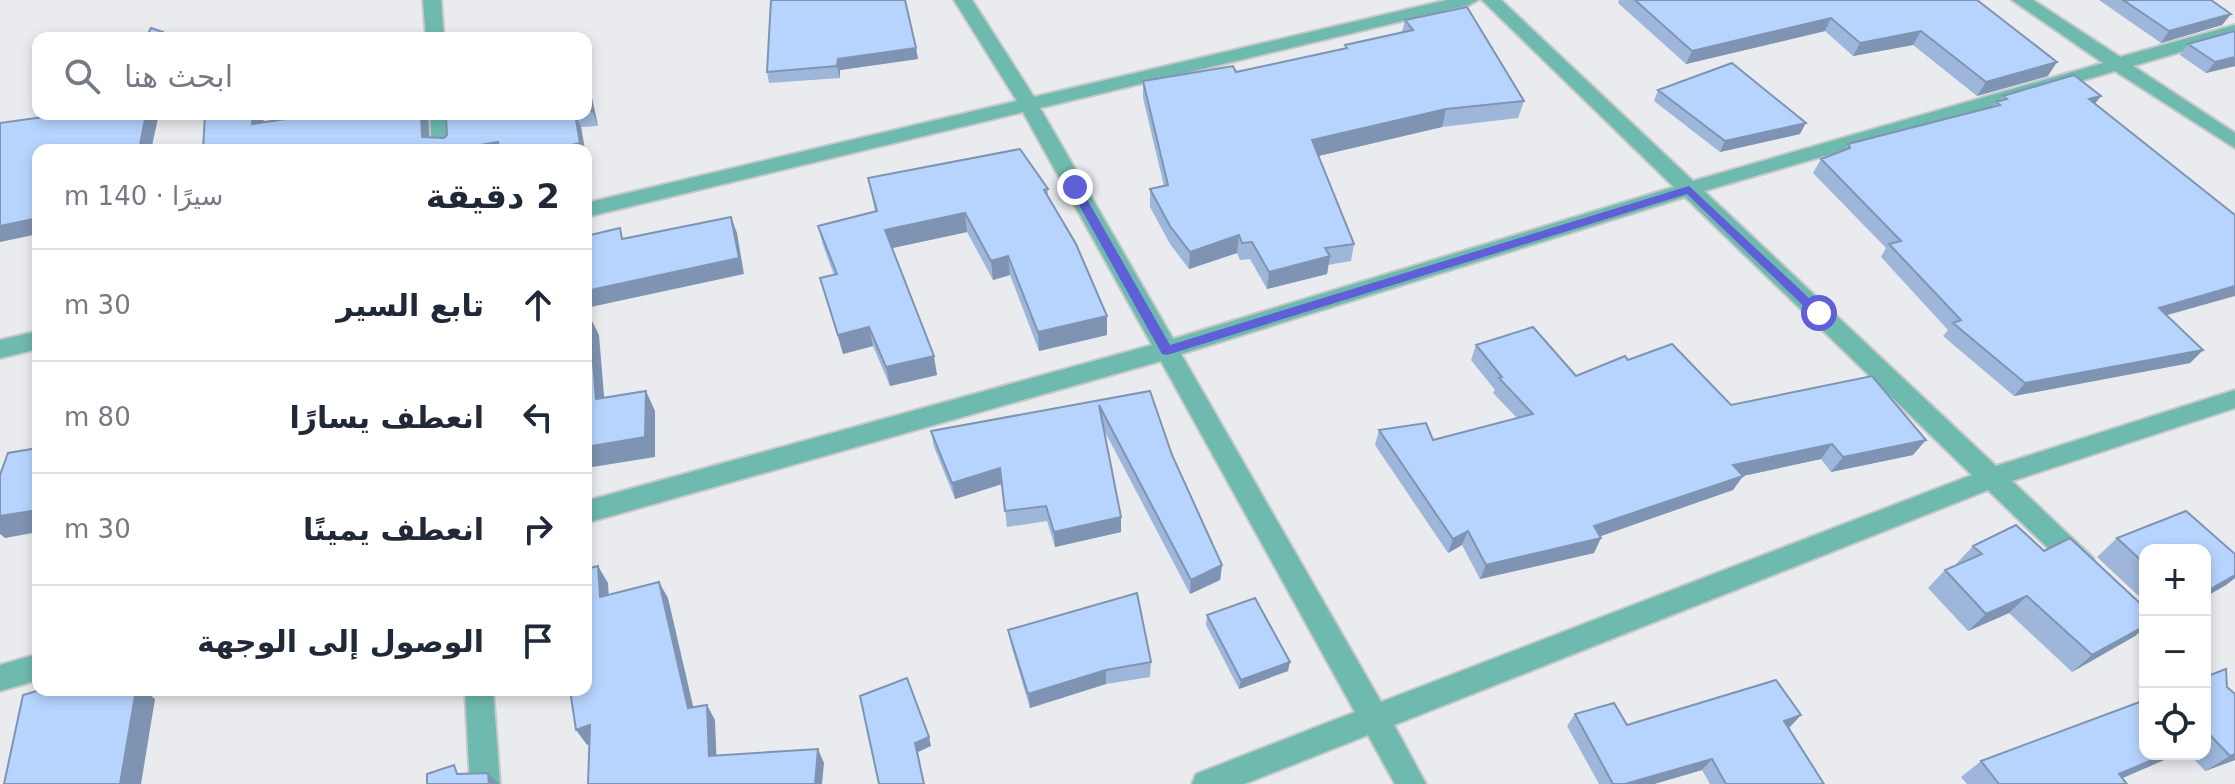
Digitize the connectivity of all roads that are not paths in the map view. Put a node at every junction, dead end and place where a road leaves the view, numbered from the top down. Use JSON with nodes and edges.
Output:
{"nodes":[{"id":1,"x":432,"y":0,"type":"edge"},
{"id":2,"x":963,"y":0,"type":"edge"},
{"id":3,"x":1469,"y":0,"type":"edge"},
{"id":4,"x":1491,"y":0,"type":"edge"},
{"id":5,"x":2021,"y":0,"type":"edge"},
{"id":6,"x":2235,"y":30,"type":"edge"},
{"id":7,"x":435,"y":32,"type":"edge"},
{"id":8,"x":2117,"y":64,"type":"junction"},
{"id":9,"x":1029,"y":105,"type":"junction"},
{"id":10,"x":440,"y":120,"type":"edge"},
{"id":11,"x":2235,"y":142,"type":"edge"},
{"id":12,"x":442,"y":144,"type":"edge"},
{"id":13,"x":1689,"y":189,"type":"junction"},
{"id":14,"x":592,"y":209,"type":"edge"},
{"id":15,"x":32,"y":341,"type":"edge"},
{"id":16,"x":0,"y":349,"type":"edge"},
{"id":17,"x":1167,"y":350,"type":"junction"},
{"id":18,"x":2235,"y":399,"type":"edge"},
{"id":19,"x":1991,"y":478,"type":"junction"},
{"id":20,"x":592,"y":510,"type":"edge"},
{"id":21,"x":2101,"y":582,"type":"edge"},
{"id":22,"x":32,"y":669,"type":"edge"},
{"id":23,"x":0,"y":678,"type":"edge"},
{"id":24,"x":479,"y":696,"type":"edge"},
{"id":25,"x":1374,"y":719,"type":"junction"},
{"id":26,"x":485,"y":784,"type":"edge"},
{"id":27,"x":1207,"y":784,"type":"edge"},
{"id":28,"x":1411,"y":784,"type":"edge"}],
"edges":[{"from":1,"to":7,"type":"street"},
{"from":2,"to":9,"type":"street"},
{"from":3,"to":9,"type":"street"},
{"from":4,"to":13,"type":"street"},
{"from":5,"to":8,"type":"street"},
{"from":6,"to":8,"type":"street"},
{"from":8,"to":11,"type":"street"},
{"from":8,"to":13,"type":"street"},
{"from":9,"to":14,"type":"street"},
{"from":9,"to":17,"type":"street"},
{"from":10,"to":12,"type":"street"},
{"from":13,"to":17,"type":"street"},
{"from":13,"to":19,"type":"street"},
{"from":15,"to":16,"type":"street"},
{"from":17,"to":20,"type":"street"},
{"from":17,"to":25,"type":"street"},
{"from":18,"to":19,"type":"street"},
{"from":19,"to":21,"type":"street"},
{"from":19,"to":25,"type":"street"},
{"from":22,"to":23,"type":"street"},
{"from":24,"to":26,"type":"street"},
{"from":25,"to":27,"type":"street"},
{"from":25,"to":28,"type":"street"}]}
